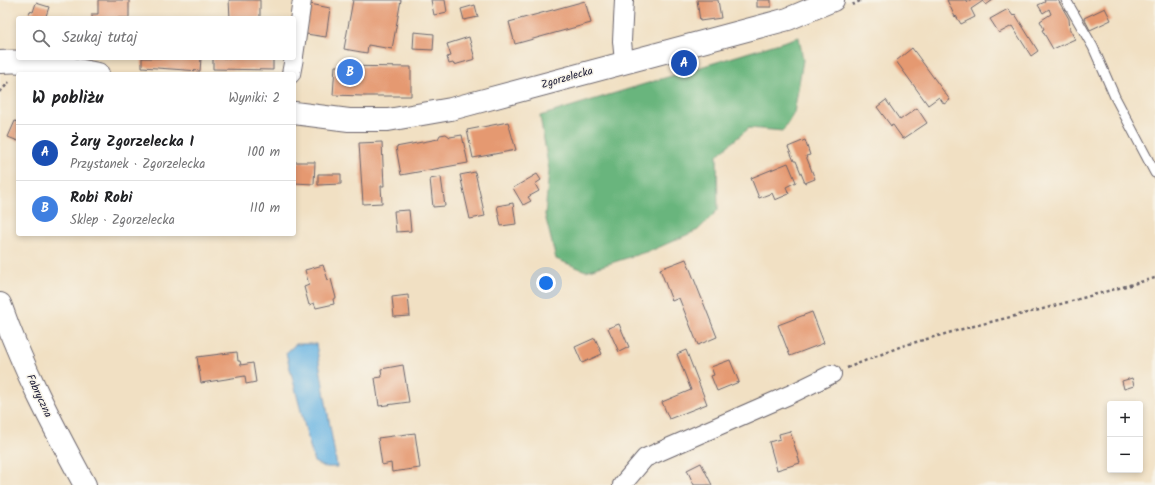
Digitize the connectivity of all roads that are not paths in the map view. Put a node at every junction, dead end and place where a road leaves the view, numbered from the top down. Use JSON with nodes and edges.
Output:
{"nodes":[{"id":1,"x":302,"y":0,"type":"edge"},
{"id":2,"x":624,"y":0,"type":"edge"},
{"id":3,"x":833,"y":0,"type":"edge"},
{"id":4,"x":1066,"y":0,"type":"edge"},
{"id":5,"x":296,"y":43,"type":"edge"},
{"id":6,"x":293,"y":60,"type":"edge"},
{"id":7,"x":624,"y":62,"type":"junction"},
{"id":8,"x":6,"y":71,"type":"edge"},
{"id":9,"x":86,"y":72,"type":"edge"},
{"id":10,"x":291,"y":72,"type":"edge"},
{"id":11,"x":296,"y":113,"type":"edge"},
{"id":12,"x":1155,"y":173,"type":"edge"},
{"id":13,"x":0,"y":304,"type":"edge"},
{"id":14,"x":832,"y":374,"type":"road end"},
{"id":15,"x":85,"y":485,"type":"edge"},
{"id":16,"x":622,"y":485,"type":"edge"}],
"edges":[{"from":1,"to":5,"type":"street"},
{"from":2,"to":7,"type":"street"},
{"from":3,"to":7,"type":"street","name":"Zgorzelecka"},
{"from":4,"to":12,"type":"lane"},
{"from":6,"to":10,"type":"street"},
{"from":7,"to":11,"type":"street","name":"Zgorzelecka"},
{"from":8,"to":9,"type":"street"},
{"from":13,"to":15,"type":"street","name":"Fabryczna"},
{"from":14,"to":16,"type":"street"}]}
